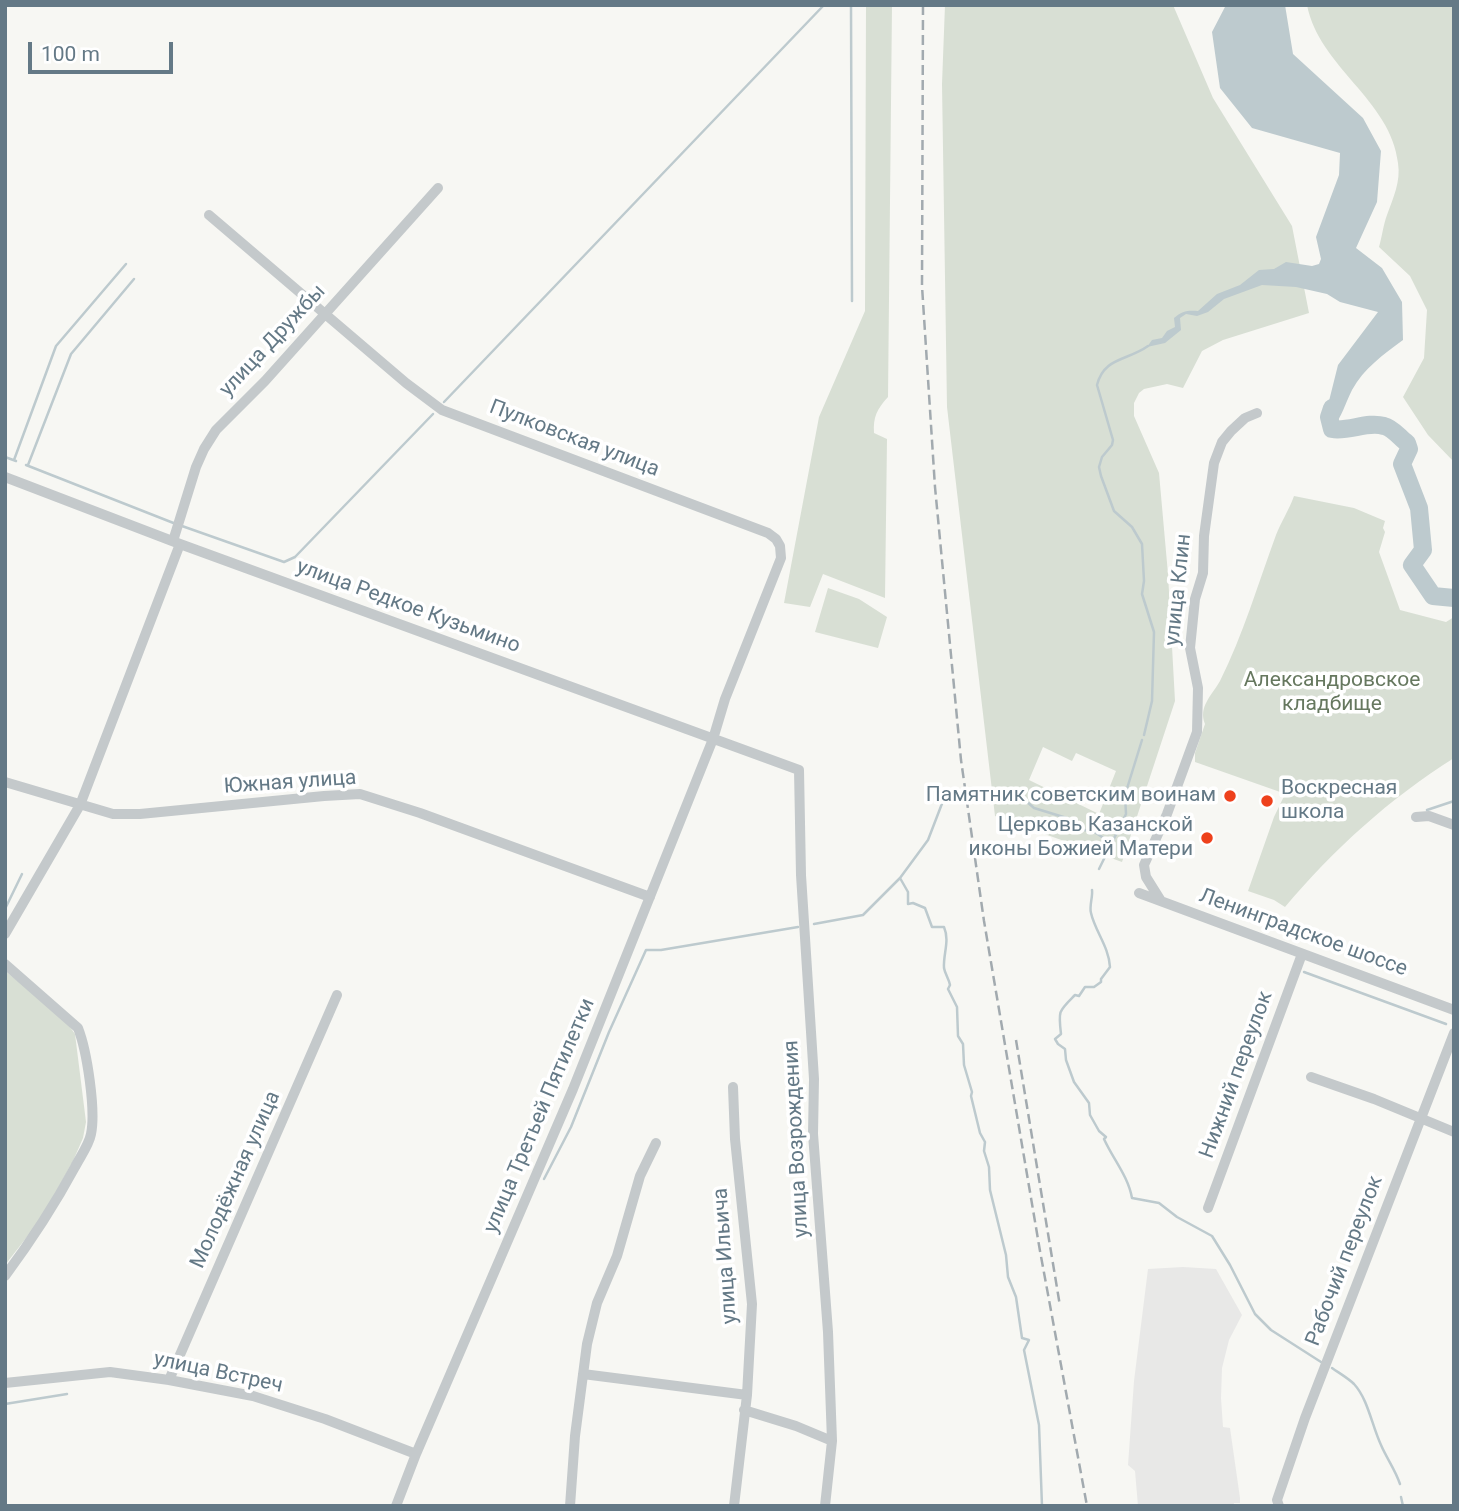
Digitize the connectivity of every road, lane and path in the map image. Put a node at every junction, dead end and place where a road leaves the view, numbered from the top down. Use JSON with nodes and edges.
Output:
{"nodes":[{"id":1,"x":438,"y":188,"type":"dead end"},
{"id":2,"x":209,"y":215,"type":"dead end"},
{"id":3,"x":324,"y":314,"type":"junction"},
{"id":4,"x":1257,"y":413,"type":"dead end"},
{"id":5,"x":5,"y":477,"type":"edge"},
{"id":6,"x":176,"y":542,"type":"junction"},
{"id":7,"x":713,"y":739,"type":"junction"},
{"id":8,"x":799,"y":770,"type":"joint"},
{"id":9,"x":5,"y":782,"type":"edge"},
{"id":10,"x":80,"y":805,"type":"junction"},
{"id":11,"x":1416,"y":817,"type":"dead end"},
{"id":12,"x":1454,"y":825,"type":"edge"},
{"id":13,"x":1139,"y":893,"type":"dead end"},
{"id":14,"x":650,"y":897,"type":"junction"},
{"id":15,"x":1161,"y":901,"type":"junction"},
{"id":16,"x":5,"y":934,"type":"edge"},
{"id":17,"x":1302,"y":954,"type":"junction"},
{"id":18,"x":5,"y":964,"type":"edge"},
{"id":19,"x":337,"y":995,"type":"dead end"},
{"id":20,"x":1454,"y":1010,"type":"edge"},
{"id":21,"x":1454,"y":1032,"type":"edge"},
{"id":22,"x":1311,"y":1077,"type":"dead end"},
{"id":23,"x":733,"y":1087,"type":"dead end"},
{"id":24,"x":1421,"y":1120,"type":"junction"},
{"id":25,"x":1454,"y":1132,"type":"edge"},
{"id":26,"x":656,"y":1143,"type":"dead end"},
{"id":27,"x":1208,"y":1208,"type":"dead end"},
{"id":28,"x":5,"y":1276,"type":"edge"},
{"id":29,"x":583,"y":1374,"type":"junction"},
{"id":30,"x":169,"y":1380,"type":"junction"},
{"id":31,"x":5,"y":1384,"type":"edge"},
{"id":32,"x":747,"y":1395,"type":"junction"},
{"id":33,"x":744,"y":1410,"type":"junction"},
{"id":34,"x":832,"y":1441,"type":"junction"},
{"id":35,"x":416,"y":1454,"type":"junction"},
{"id":36,"x":397,"y":1506,"type":"edge"},
{"id":37,"x":570,"y":1506,"type":"edge"},
{"id":38,"x":734,"y":1506,"type":"edge"},
{"id":39,"x":825,"y":1506,"type":"edge"},
{"id":40,"x":1279,"y":1506,"type":"edge"}],
"edges":[{"from":1,"to":3,"type":"street","name":"улица Дружбы"},
{"from":2,"to":3,"type":"street","name":"Пулковская улица"},
{"from":3,"to":6,"type":"street","name":"улица Дружбы"},
{"from":3,"to":7,"type":"street","name":"Пулковская улица"},
{"from":4,"to":15,"type":"street","name":"улица Клин"},
{"from":5,"to":6,"type":"street","name":"улица Редкое Кузьмино"},
{"from":6,"to":7,"type":"street","name":"улица Редкое Кузьмино"},
{"from":6,"to":10,"type":"street","name":"улица Дружбы"},
{"from":7,"to":8,"type":"street","name":"улица Редкое Кузьмино"},
{"from":7,"to":14,"type":"street","name":"улица Третьей Пятилетки"},
{"from":8,"to":34,"type":"street","name":"улица Возрождения"},
{"from":9,"to":10,"type":"street","name":"Южная улица"},
{"from":10,"to":14,"type":"street","name":"Южная улица"},
{"from":10,"to":16,"type":"street","name":"улица Дружбы"},
{"from":11,"to":12,"type":"street"},
{"from":13,"to":15,"type":"street","name":"Ленинградское шоссе"},
{"from":14,"to":35,"type":"street","name":"улица Третьей Пятилетки"},
{"from":15,"to":17,"type":"street","name":"Ленинградское шоссе"},
{"from":17,"to":20,"type":"street","name":"Ленинградское шоссе"},
{"from":17,"to":27,"type":"street","name":"Нижний переулок"},
{"from":18,"to":28,"type":"street"},
{"from":19,"to":30,"type":"street","name":"Молодёжная улица"},
{"from":21,"to":24,"type":"street","name":"Рабочий переулок"},
{"from":22,"to":24,"type":"street"},
{"from":23,"to":32,"type":"street","name":"улица Ильича"},
{"from":24,"to":25,"type":"street"},
{"from":24,"to":40,"type":"street","name":"Рабочий переулок"},
{"from":26,"to":29,"type":"street"},
{"from":29,"to":32,"type":"street"},
{"from":29,"to":37,"type":"street"},
{"from":30,"to":31,"type":"street","name":"улица Встреч"},
{"from":30,"to":35,"type":"street","name":"улица Встреч"},
{"from":32,"to":33,"type":"street","name":"улица Ильича"},
{"from":33,"to":34,"type":"street"},
{"from":33,"to":38,"type":"street","name":"улица Ильича"},
{"from":34,"to":39,"type":"street","name":"улица Возрождения"},
{"from":35,"to":36,"type":"street","name":"улица Третьей Пятилетки"}]}
